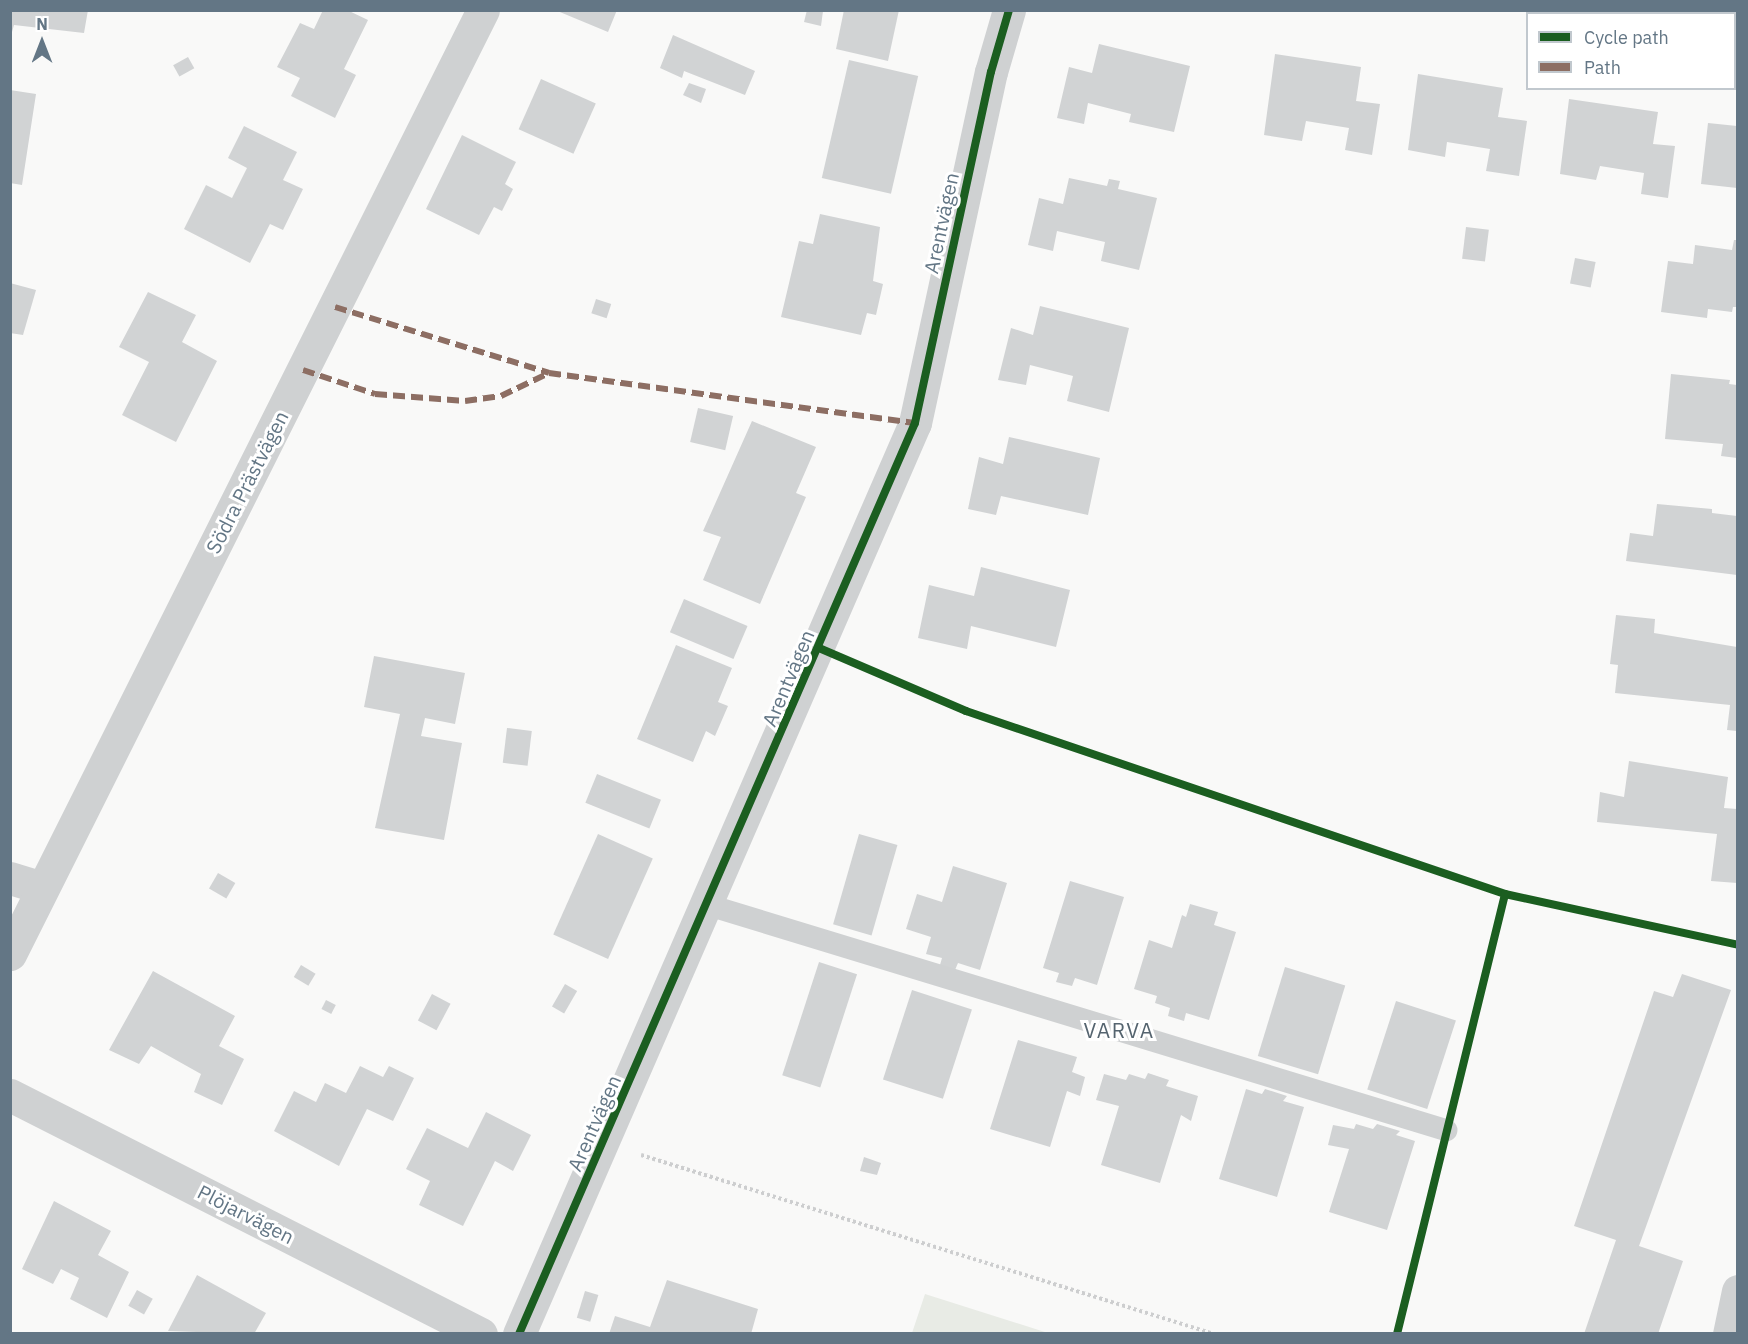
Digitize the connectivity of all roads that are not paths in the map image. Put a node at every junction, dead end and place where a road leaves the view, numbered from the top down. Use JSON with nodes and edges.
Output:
{"nodes":[{"id":1,"x":483,"y":10,"type":"edge"},
{"id":2,"x":1009,"y":10,"type":"edge"},
{"id":3,"x":10,"y":878,"type":"edge"},
{"id":4,"x":43,"y":888,"type":"junction"},
{"id":5,"x":708,"y":906,"type":"junction"},
{"id":6,"x":10,"y":954,"type":"edge"},
{"id":7,"x":10,"y":1095,"type":"edge"},
{"id":8,"x":1446,"y":1130,"type":"dead end"},
{"id":9,"x":1737,"y":1291,"type":"edge"},
{"id":10,"x":481,"y":1334,"type":"edge"},
{"id":11,"x":519,"y":1334,"type":"edge"},
{"id":12,"x":1729,"y":1334,"type":"edge"}],
"edges":[{"from":1,"to":4,"type":"street","name":"Södra Prästvägen"},
{"from":2,"to":5,"type":"street","name":"Arentvägen"},
{"from":3,"to":4,"type":"street"},
{"from":4,"to":6,"type":"street","name":"Södra Prästvägen"},
{"from":5,"to":8,"type":"lane"},
{"from":5,"to":11,"type":"street","name":"Arentvägen"},
{"from":7,"to":10,"type":"street","name":"Plöjarvägen"},
{"from":9,"to":12,"type":"street"}]}
